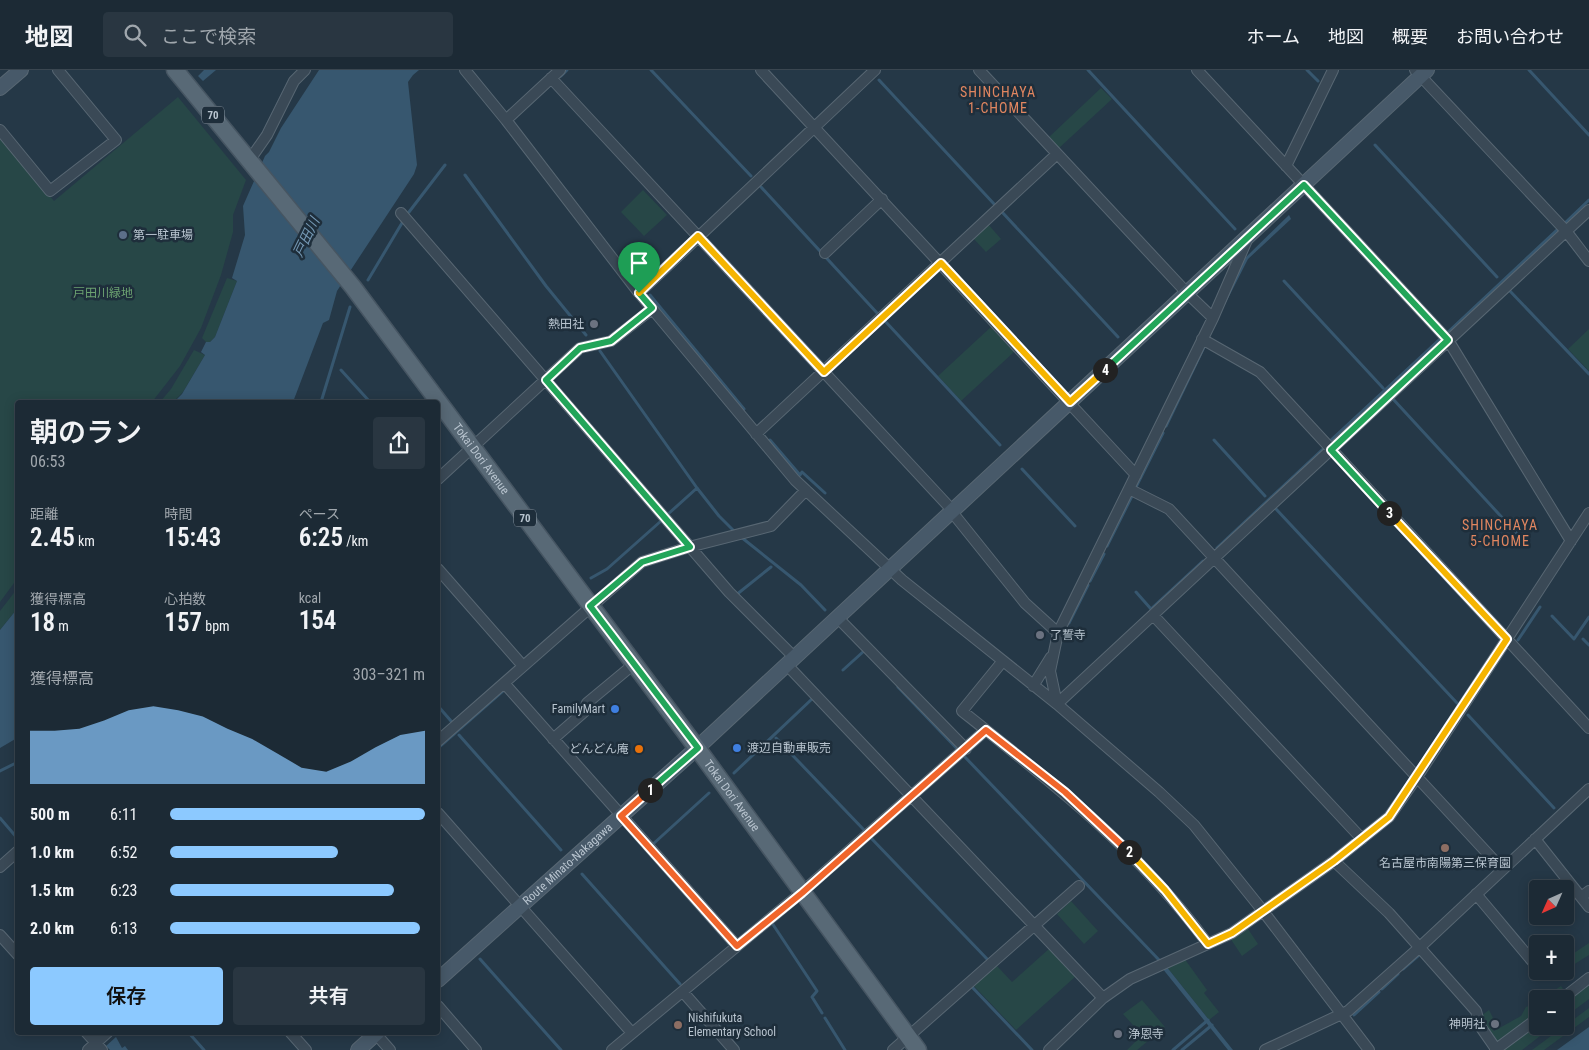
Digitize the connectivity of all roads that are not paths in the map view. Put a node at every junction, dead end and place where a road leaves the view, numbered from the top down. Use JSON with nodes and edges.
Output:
{"nodes":[{"id":1,"x":21,"y":70,"type":"edge"},
{"id":2,"x":58,"y":70,"type":"edge"},
{"id":3,"x":175,"y":70,"type":"edge"},
{"id":4,"x":305,"y":70,"type":"edge"},
{"id":5,"x":465,"y":70,"type":"edge"},
{"id":6,"x":560,"y":70,"type":"edge"},
{"id":7,"x":761,"y":70,"type":"edge"},
{"id":8,"x":875,"y":70,"type":"edge"},
{"id":9,"x":979,"y":70,"type":"edge"},
{"id":10,"x":1197,"y":70,"type":"edge"},
{"id":11,"x":1332,"y":70,"type":"edge"},
{"id":12,"x":1421,"y":72,"type":"edge"},
{"id":13,"x":551,"y":78,"type":"junction"},
{"id":14,"x":0,"y":88,"type":"edge"},
{"id":15,"x":506,"y":120,"type":"junction"},
{"id":16,"x":814,"y":126,"type":"junction"},
{"id":17,"x":0,"y":130,"type":"edge"},
{"id":18,"x":1057,"y":154,"type":"junction"},
{"id":19,"x":249,"y":160,"type":"junction"},
{"id":20,"x":1286,"y":166,"type":"junction"},
{"id":21,"x":1304,"y":185,"type":"junction"},
{"id":22,"x":882,"y":200,"type":"junction"},
{"id":23,"x":1589,"y":210,"type":"edge"},
{"id":24,"x":401,"y":213,"type":"dead end"},
{"id":25,"x":1566,"y":231,"type":"junction"},
{"id":26,"x":698,"y":236,"type":"junction"},
{"id":27,"x":1249,"y":236,"type":"junction"},
{"id":28,"x":825,"y":253,"type":"dead end"},
{"id":29,"x":1589,"y":261,"type":"edge"},
{"id":30,"x":941,"y":263,"type":"junction"},
{"id":31,"x":639,"y":293,"type":"junction"},
{"id":32,"x":1187,"y":293,"type":"junction"},
{"id":33,"x":652,"y":308,"type":"junction"},
{"id":34,"x":1213,"y":318,"type":"junction"},
{"id":35,"x":1202,"y":339,"type":"junction"},
{"id":36,"x":1448,"y":340,"type":"junction"},
{"id":37,"x":824,"y":372,"type":"junction"},
{"id":38,"x":546,"y":380,"type":"junction"},
{"id":39,"x":438,"y":400,"type":"edge"},
{"id":40,"x":1070,"y":402,"type":"junction"},
{"id":41,"x":440,"y":403,"type":"edge"},
{"id":42,"x":756,"y":434,"type":"junction"},
{"id":43,"x":474,"y":448,"type":"junction"},
{"id":44,"x":1331,"y":450,"type":"junction"},
{"id":45,"x":1136,"y":475,"type":"junction"},
{"id":46,"x":440,"y":477,"type":"edge"},
{"id":47,"x":1128,"y":489,"type":"junction"},
{"id":48,"x":806,"y":490,"type":"junction"},
{"id":49,"x":952,"y":512,"type":"junction"},
{"id":50,"x":1589,"y":513,"type":"edge"},
{"id":51,"x":1571,"y":541,"type":"junction"},
{"id":52,"x":690,"y":547,"type":"junction"},
{"id":53,"x":1214,"y":558,"type":"junction"},
{"id":54,"x":891,"y":569,"type":"junction"},
{"id":55,"x":440,"y":572,"type":"edge"},
{"id":56,"x":590,"y":606,"type":"junction"},
{"id":57,"x":1153,"y":615,"type":"junction"},
{"id":58,"x":838,"y":618,"type":"junction"},
{"id":59,"x":1058,"y":633,"type":"junction"},
{"id":60,"x":1507,"y":639,"type":"junction"},
{"id":61,"x":1052,"y":655,"type":"junction"},
{"id":62,"x":791,"y":662,"type":"junction"},
{"id":63,"x":1002,"y":662,"type":"junction"},
{"id":64,"x":634,"y":664,"type":"junction"},
{"id":65,"x":523,"y":666,"type":"junction"},
{"id":66,"x":504,"y":683,"type":"junction"},
{"id":67,"x":1034,"y":686,"type":"junction"},
{"id":68,"x":1057,"y":704,"type":"junction"},
{"id":69,"x":1589,"y":728,"type":"edge"},
{"id":70,"x":986,"y":730,"type":"junction"},
{"id":71,"x":440,"y":739,"type":"edge"},
{"id":72,"x":553,"y":739,"type":"junction"},
{"id":73,"x":698,"y":748,"type":"junction"},
{"id":74,"x":962,"y":751,"type":"junction"},
{"id":75,"x":1418,"y":777,"type":"junction"},
{"id":76,"x":1589,"y":789,"type":"edge"},
{"id":77,"x":912,"y":796,"type":"junction"},
{"id":78,"x":440,"y":815,"type":"edge"},
{"id":79,"x":621,"y":816,"type":"junction"},
{"id":80,"x":1362,"y":838,"type":"junction"},
{"id":81,"x":1535,"y":839,"type":"junction"},
{"id":82,"x":15,"y":854,"type":"edge"},
{"id":83,"x":1334,"y":861,"type":"junction"},
{"id":84,"x":0,"y":867,"type":"edge"},
{"id":85,"x":1502,"y":870,"type":"junction"},
{"id":86,"x":1079,"y":886,"type":"dead end"},
{"id":87,"x":802,"y":893,"type":"junction"},
{"id":88,"x":1476,"y":894,"type":"junction"},
{"id":89,"x":1585,"y":894,"type":"edge"},
{"id":90,"x":519,"y":907,"type":"junction"},
{"id":91,"x":1589,"y":907,"type":"edge"},
{"id":92,"x":1263,"y":911,"type":"junction"},
{"id":93,"x":1034,"y":926,"type":"junction"},
{"id":94,"x":0,"y":935,"type":"edge"},
{"id":95,"x":1208,"y":944,"type":"junction"},
{"id":96,"x":737,"y":946,"type":"junction"},
{"id":97,"x":1420,"y":947,"type":"junction"},
{"id":98,"x":15,"y":952,"type":"edge"},
{"id":99,"x":1529,"y":958,"type":"edge"},
{"id":100,"x":440,"y":978,"type":"edge"},
{"id":101,"x":1589,"y":978,"type":"edge"},
{"id":102,"x":1574,"y":990,"type":"edge"},
{"id":103,"x":683,"y":992,"type":"junction"},
{"id":104,"x":1103,"y":998,"type":"junction"},
{"id":105,"x":440,"y":1008,"type":"edge"},
{"id":106,"x":1342,"y":1016,"type":"junction"},
{"id":107,"x":1529,"y":1025,"type":"edge"},
{"id":108,"x":632,"y":1033,"type":"junction"},
{"id":109,"x":88,"y":1035,"type":"edge"},
{"id":110,"x":106,"y":1035,"type":"edge"},
{"id":111,"x":293,"y":1035,"type":"edge"},
{"id":112,"x":375,"y":1035,"type":"edge"},
{"id":113,"x":379,"y":1035,"type":"edge"},
{"id":114,"x":908,"y":1036,"type":"junction"},
{"id":115,"x":1282,"y":1040,"type":"junction"},
{"id":116,"x":95,"y":1048,"type":"edge"},
{"id":117,"x":306,"y":1050,"type":"edge"},
{"id":118,"x":358,"y":1050,"type":"edge"},
{"id":119,"x":390,"y":1050,"type":"edge"},
{"id":120,"x":476,"y":1050,"type":"edge"},
{"id":121,"x":612,"y":1050,"type":"edge"},
{"id":122,"x":734,"y":1050,"type":"edge"},
{"id":123,"x":893,"y":1050,"type":"edge"},
{"id":124,"x":918,"y":1050,"type":"edge"},
{"id":125,"x":1049,"y":1050,"type":"edge"},
{"id":126,"x":1265,"y":1050,"type":"edge"},
{"id":127,"x":1289,"y":1050,"type":"edge"},
{"id":128,"x":1369,"y":1050,"type":"edge"},
{"id":129,"x":1496,"y":1050,"type":"edge"}],
"edges":[{"from":1,"to":14,"type":"street"},
{"from":2,"to":17,"type":"street"},
{"from":3,"to":19,"type":"main road","name":"Tokai Dori Avenue","number":"70"},
{"from":4,"to":19,"type":"street"},
{"from":5,"to":15,"type":"street"},
{"from":6,"to":13,"type":"street"},
{"from":7,"to":16,"type":"street"},
{"from":8,"to":16,"type":"street"},
{"from":9,"to":18,"type":"street"},
{"from":10,"to":20,"type":"street"},
{"from":11,"to":20,"type":"street"},
{"from":12,"to":21,"type":"street","name":"Route Minato-Nakagawa"},
{"from":12,"to":25,"type":"street"},
{"from":13,"to":15,"type":"street"},
{"from":13,"to":26,"type":"street"},
{"from":15,"to":31,"type":"street"},
{"from":16,"to":22,"type":"street"},
{"from":16,"to":26,"type":"street"},
{"from":18,"to":30,"type":"street"},
{"from":18,"to":32,"type":"street"},
{"from":19,"to":39,"type":"main road","name":"Tokai Dori Avenue","number":"70"},
{"from":20,"to":21,"type":"street"},
{"from":21,"to":27,"type":"street","name":"Route Minato-Nakagawa"},
{"from":21,"to":36,"type":"street"},
{"from":22,"to":28,"type":"street"},
{"from":22,"to":30,"type":"street"},
{"from":23,"to":25,"type":"street"},
{"from":24,"to":38,"type":"street"},
{"from":25,"to":29,"type":"street"},
{"from":25,"to":36,"type":"street"},
{"from":26,"to":31,"type":"street"},
{"from":26,"to":37,"type":"street"},
{"from":27,"to":32,"type":"street","name":"Route Minato-Nakagawa"},
{"from":27,"to":34,"type":"street"},
{"from":30,"to":37,"type":"street"},
{"from":30,"to":40,"type":"street"},
{"from":31,"to":33,"type":"street"},
{"from":32,"to":34,"type":"street"},
{"from":32,"to":40,"type":"street","name":"Route Minato-Nakagawa"},
{"from":33,"to":38,"type":"street"},
{"from":33,"to":42,"type":"street"},
{"from":34,"to":35,"type":"street"},
{"from":35,"to":44,"type":"street"},
{"from":35,"to":45,"type":"street"},
{"from":36,"to":44,"type":"street"},
{"from":36,"to":51,"type":"street"},
{"from":37,"to":42,"type":"street"},
{"from":37,"to":49,"type":"street"},
{"from":38,"to":43,"type":"street"},
{"from":38,"to":52,"type":"street"},
{"from":40,"to":45,"type":"street"},
{"from":40,"to":49,"type":"street","name":"Route Minato-Nakagawa"},
{"from":41,"to":43,"type":"main road","name":"Tokai Dori Avenue","number":"70"},
{"from":42,"to":48,"type":"street"},
{"from":43,"to":46,"type":"street"},
{"from":43,"to":56,"type":"main road","name":"Tokai Dori Avenue","number":"70"},
{"from":44,"to":53,"type":"street"},
{"from":44,"to":60,"type":"street"},
{"from":45,"to":47,"type":"street"},
{"from":47,"to":53,"type":"street"},
{"from":47,"to":59,"type":"street"},
{"from":48,"to":52,"type":"street"},
{"from":48,"to":54,"type":"street"},
{"from":49,"to":54,"type":"street","name":"Route Minato-Nakagawa"},
{"from":49,"to":59,"type":"street"},
{"from":50,"to":51,"type":"street"},
{"from":51,"to":60,"type":"street"},
{"from":52,"to":56,"type":"street"},
{"from":52,"to":62,"type":"street"},
{"from":53,"to":57,"type":"street"},
{"from":53,"to":75,"type":"street"},
{"from":54,"to":58,"type":"street","name":"Route Minato-Nakagawa"},
{"from":54,"to":63,"type":"street"},
{"from":55,"to":65,"type":"street"},
{"from":56,"to":64,"type":"main road","name":"Tokai Dori Avenue","number":"70"},
{"from":56,"to":65,"type":"street"},
{"from":57,"to":68,"type":"street"},
{"from":57,"to":80,"type":"street"},
{"from":58,"to":62,"type":"street","name":"Route Minato-Nakagawa"},
{"from":58,"to":74,"type":"street"},
{"from":59,"to":61,"type":"street"},
{"from":60,"to":69,"type":"street"},
{"from":60,"to":75,"type":"street"},
{"from":61,"to":67,"type":"street"},
{"from":61,"to":68,"type":"street"},
{"from":62,"to":73,"type":"street","name":"Route Minato-Nakagawa"},
{"from":62,"to":77,"type":"street"},
{"from":63,"to":67,"type":"street"},
{"from":63,"to":70,"type":"street"},
{"from":64,"to":72,"type":"street"},
{"from":64,"to":73,"type":"main road","name":"Tokai Dori Avenue","number":"70"},
{"from":65,"to":66,"type":"street"},
{"from":66,"to":71,"type":"street"},
{"from":66,"to":72,"type":"street"},
{"from":67,"to":68,"type":"street"},
{"from":68,"to":92,"type":"street"},
{"from":70,"to":74,"type":"street"},
{"from":70,"to":95,"type":"street"},
{"from":72,"to":79,"type":"street"},
{"from":73,"to":79,"type":"street","name":"Route Minato-Nakagawa"},
{"from":73,"to":87,"type":"main road","name":"Tokai Dori Avenue","number":"70"},
{"from":74,"to":77,"type":"street"},
{"from":75,"to":80,"type":"street"},
{"from":75,"to":85,"type":"street"},
{"from":76,"to":81,"type":"street"},
{"from":77,"to":87,"type":"street"},
{"from":77,"to":93,"type":"street"},
{"from":78,"to":90,"type":"street"},
{"from":79,"to":90,"type":"street","name":"Route Minato-Nakagawa"},
{"from":79,"to":96,"type":"street"},
{"from":80,"to":83,"type":"street"},
{"from":81,"to":85,"type":"street"},
{"from":81,"to":89,"type":"street"},
{"from":82,"to":84,"type":"street"},
{"from":83,"to":92,"type":"street"},
{"from":83,"to":97,"type":"street"},
{"from":85,"to":88,"type":"street"},
{"from":86,"to":93,"type":"street"},
{"from":87,"to":96,"type":"street"},
{"from":87,"to":114,"type":"main road","name":"Tokai Dori Avenue","number":"70"},
{"from":88,"to":97,"type":"street"},
{"from":88,"to":99,"type":"street"},
{"from":89,"to":91,"type":"street"},
{"from":90,"to":100,"type":"street","name":"Route Minato-Nakagawa"},
{"from":90,"to":108,"type":"street"},
{"from":92,"to":95,"type":"street"},
{"from":92,"to":106,"type":"street"},
{"from":93,"to":104,"type":"street"},
{"from":93,"to":114,"type":"street"},
{"from":94,"to":98,"type":"street"},
{"from":95,"to":104,"type":"street"},
{"from":96,"to":103,"type":"street"},
{"from":97,"to":106,"type":"street"},
{"from":97,"to":129,"type":"street"},
{"from":101,"to":102,"type":"street"},
{"from":103,"to":108,"type":"street"},
{"from":103,"to":122,"type":"street"},
{"from":104,"to":125,"type":"street"},
{"from":105,"to":120,"type":"street"},
{"from":106,"to":115,"type":"street"},
{"from":106,"to":128,"type":"street"},
{"from":107,"to":129,"type":"street"},
{"from":108,"to":121,"type":"street"},
{"from":109,"to":116,"type":"street"},
{"from":110,"to":116,"type":"street"},
{"from":111,"to":117,"type":"street"},
{"from":112,"to":118,"type":"street"},
{"from":113,"to":119,"type":"street"},
{"from":114,"to":123,"type":"street"},
{"from":114,"to":124,"type":"main road","name":"Tokai Dori Avenue","number":"70"},
{"from":115,"to":126,"type":"street"},
{"from":115,"to":127,"type":"street"}]}
